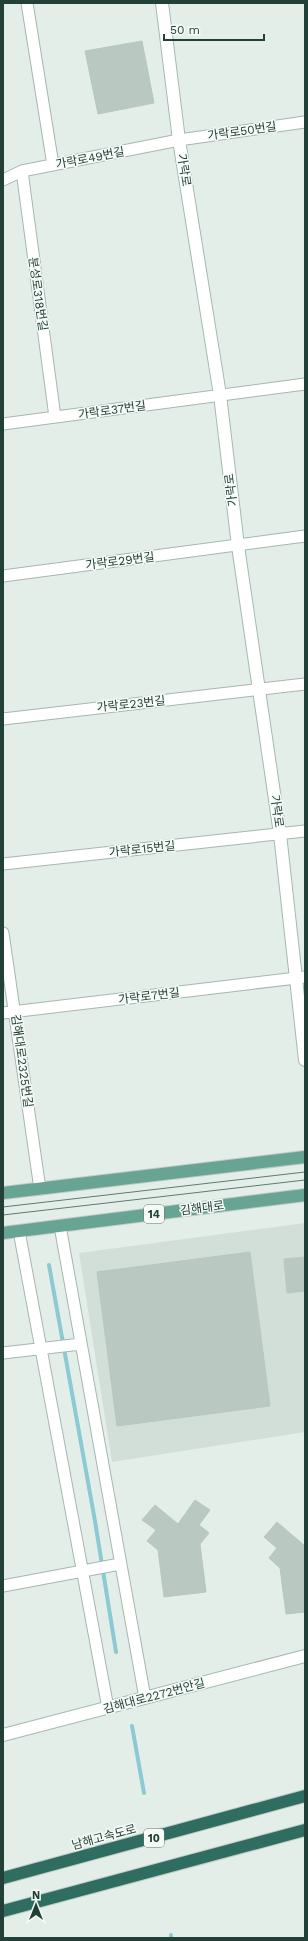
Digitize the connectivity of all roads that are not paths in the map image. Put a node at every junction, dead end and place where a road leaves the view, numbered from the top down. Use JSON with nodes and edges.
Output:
{"nodes":[{"id":1,"x":27,"y":3,"type":"edge"},
{"id":2,"x":162,"y":3,"type":"edge"},
{"id":3,"x":305,"y":122,"type":"edge"},
{"id":4,"x":179,"y":140,"type":"junction"},
{"id":5,"x":54,"y":165,"type":"junction"},
{"id":6,"x":22,"y":172,"type":"junction"},
{"id":7,"x":3,"y":180,"type":"edge"},
{"id":8,"x":305,"y":384,"type":"edge"},
{"id":9,"x":220,"y":395,"type":"junction"},
{"id":10,"x":55,"y":417,"type":"junction"},
{"id":11,"x":3,"y":424,"type":"edge"},
{"id":12,"x":305,"y":536,"type":"edge"},
{"id":13,"x":238,"y":546,"type":"junction"},
{"id":14,"x":3,"y":576,"type":"edge"},
{"id":15,"x":305,"y":684,"type":"edge"},
{"id":16,"x":260,"y":690,"type":"junction"},
{"id":17,"x":3,"y":719,"type":"edge"},
{"id":18,"x":305,"y":831,"type":"edge"},
{"id":19,"x":280,"y":834,"type":"junction"},
{"id":20,"x":3,"y":864,"type":"edge"},
{"id":21,"x":3,"y":933,"type":"edge"},
{"id":22,"x":300,"y":978,"type":"edge"},
{"id":23,"x":14,"y":1012,"type":"junction"},
{"id":24,"x":3,"y":1013,"type":"edge"},
{"id":25,"x":305,"y":1060,"type":"edge"},
{"id":26,"x":305,"y":1157,"type":"edge"},
{"id":27,"x":40,"y":1189,"type":"junction"},
{"id":28,"x":3,"y":1193,"type":"edge"},
{"id":29,"x":305,"y":1195,"type":"edge"},
{"id":30,"x":60,"y":1226,"type":"junction"},
{"id":31,"x":19,"y":1231,"type":"junction"},
{"id":32,"x":3,"y":1233,"type":"edge"},
{"id":33,"x":76,"y":1344,"type":"junction"},
{"id":34,"x":41,"y":1349,"type":"junction"},
{"id":35,"x":3,"y":1353,"type":"edge"},
{"id":36,"x":120,"y":1564,"type":"junction"},
{"id":37,"x":82,"y":1572,"type":"junction"},
{"id":38,"x":3,"y":1586,"type":"edge"},
{"id":39,"x":305,"y":1656,"type":"edge"},
{"id":40,"x":145,"y":1698,"type":"junction"},
{"id":41,"x":108,"y":1708,"type":"junction"},
{"id":42,"x":3,"y":1735,"type":"edge"},
{"id":43,"x":305,"y":1796,"type":"edge"},
{"id":44,"x":305,"y":1830,"type":"edge"},
{"id":45,"x":3,"y":1878,"type":"edge"},
{"id":46,"x":3,"y":1911,"type":"edge"}],
"edges":[{"from":1,"to":5,"type":"street"},
{"from":2,"to":4,"type":"street","name":"가락로"},
{"from":3,"to":4,"type":"street","name":"가락로50번길"},
{"from":4,"to":5,"type":"street","name":"가락로49번길"},
{"from":4,"to":9,"type":"street","name":"가락로"},
{"from":5,"to":6,"type":"street","name":"가락로49번길"},
{"from":6,"to":7,"type":"street","name":"가락로49번길"},
{"from":6,"to":10,"type":"street","name":"분성로318번길"},
{"from":8,"to":9,"type":"street","name":"가락로37번길"},
{"from":9,"to":10,"type":"street","name":"가락로37번길"},
{"from":9,"to":13,"type":"street","name":"가락로"},
{"from":10,"to":11,"type":"street","name":"가락로37번길"},
{"from":12,"to":13,"type":"street","name":"가락로29번길"},
{"from":13,"to":14,"type":"street","name":"가락로29번길"},
{"from":13,"to":16,"type":"street","name":"가락로"},
{"from":15,"to":16,"type":"street","name":"가락로23번길"},
{"from":16,"to":17,"type":"street","name":"가락로23번길"},
{"from":16,"to":19,"type":"street","name":"가락로"},
{"from":18,"to":19,"type":"street","name":"가락로15번길"},
{"from":19,"to":20,"type":"street","name":"가락로15번길"},
{"from":19,"to":22,"type":"street","name":"가락로"},
{"from":21,"to":23,"type":"street","name":"김해대로2325번길"},
{"from":22,"to":23,"type":"street","name":"가락로7번길"},
{"from":22,"to":25,"type":"street","name":"가락로"},
{"from":23,"to":24,"type":"street","name":"가락로7번길"},
{"from":23,"to":27,"type":"street","name":"김해대로2325번길"},
{"from":26,"to":27,"type":"main road"},
{"from":27,"to":28,"type":"main road"},
{"from":29,"to":30,"type":"main road","name":"김해대로","number":"14"},
{"from":30,"to":31,"type":"main road","name":"김해대로","number":"14"},
{"from":30,"to":33,"type":"street"},
{"from":31,"to":32,"type":"main road","name":"김해대로","number":"14"},
{"from":31,"to":34,"type":"street"},
{"from":33,"to":34,"type":"street"},
{"from":33,"to":36,"type":"street"},
{"from":34,"to":35,"type":"street"},
{"from":34,"to":37,"type":"street"},
{"from":36,"to":37,"type":"street"},
{"from":36,"to":40,"type":"street"},
{"from":37,"to":38,"type":"street"},
{"from":37,"to":41,"type":"street"},
{"from":39,"to":40,"type":"street","name":"김해대로2272번안길"},
{"from":40,"to":41,"type":"street","name":"김해대로2272번안길"},
{"from":41,"to":42,"type":"street","name":"김해대로2272번안길"},
{"from":43,"to":45,"type":"highway","name":"남해고속도로","number":"10"},
{"from":44,"to":46,"type":"highway"}]}
